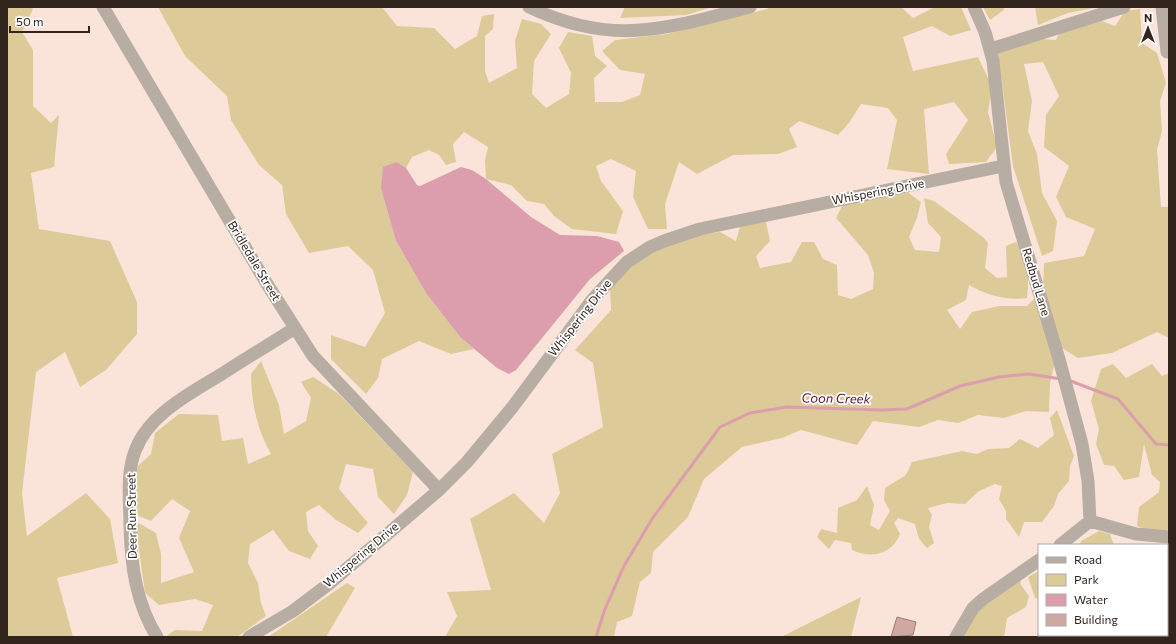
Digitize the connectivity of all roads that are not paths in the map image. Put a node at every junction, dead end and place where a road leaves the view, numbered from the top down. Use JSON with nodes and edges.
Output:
{"nodes":[{"id":1,"x":103,"y":7,"type":"edge"},
{"id":2,"x":529,"y":7,"type":"edge"},
{"id":3,"x":750,"y":7,"type":"edge"},
{"id":4,"x":974,"y":7,"type":"edge"},
{"id":5,"x":1124,"y":7,"type":"edge"},
{"id":6,"x":1162,"y":7,"type":"edge"},
{"id":7,"x":991,"y":49,"type":"junction"},
{"id":8,"x":1168,"y":52,"type":"dead end"},
{"id":9,"x":1003,"y":166,"type":"junction"},
{"id":10,"x":295,"y":328,"type":"junction"},
{"id":11,"x":438,"y":490,"type":"junction"},
{"id":12,"x":1090,"y":521,"type":"junction"},
{"id":13,"x":1169,"y":537,"type":"edge"},
{"id":14,"x":1061,"y":544,"type":"edge"},
{"id":15,"x":1038,"y":561,"type":"edge"},
{"id":16,"x":157,"y":637,"type":"edge"},
{"id":17,"x":248,"y":637,"type":"edge"},
{"id":18,"x":956,"y":637,"type":"edge"}],
"edges":[{"from":1,"to":10,"type":"street","name":"Bridledale Street"},
{"from":2,"to":3,"type":"street"},
{"from":4,"to":7,"type":"street","name":"Redbud Lane"},
{"from":5,"to":7,"type":"street"},
{"from":6,"to":8,"type":"street"},
{"from":7,"to":9,"type":"street","name":"Redbud Lane"},
{"from":9,"to":11,"type":"street","name":"Whispering Drive"},
{"from":9,"to":12,"type":"street","name":"Redbud Lane"},
{"from":10,"to":11,"type":"street","name":"Bridledale Street"},
{"from":10,"to":16,"type":"street","name":"Deer Run Street"},
{"from":11,"to":17,"type":"street","name":"Whispering Drive"},
{"from":12,"to":13,"type":"street"},
{"from":12,"to":14,"type":"street"},
{"from":15,"to":18,"type":"street"}]}
